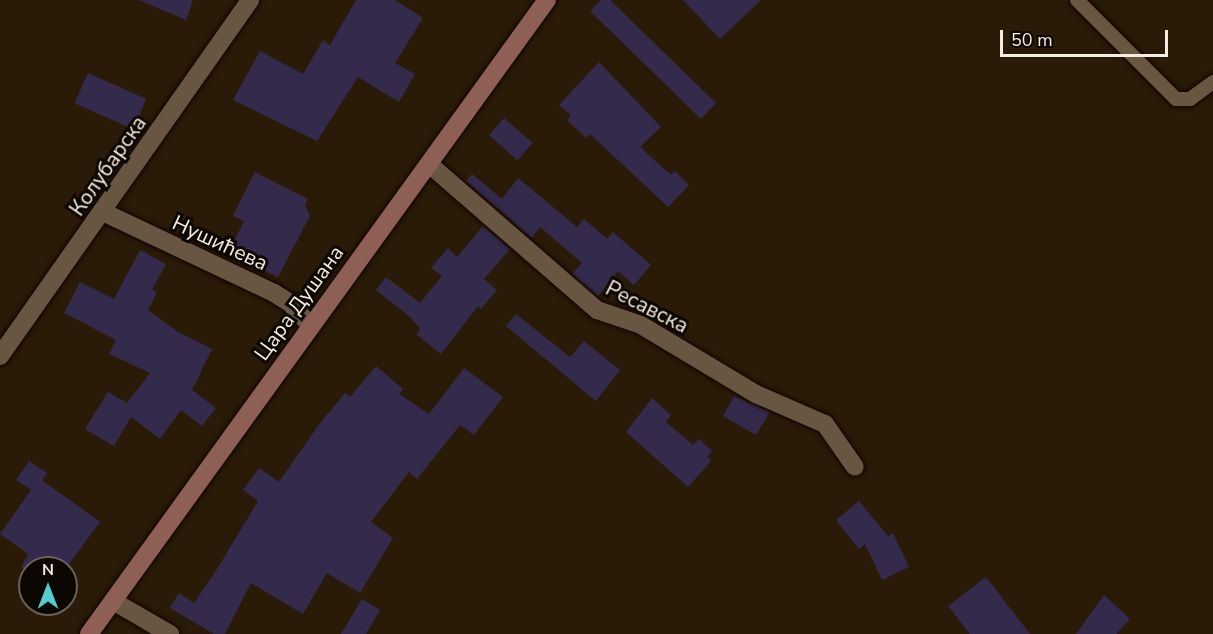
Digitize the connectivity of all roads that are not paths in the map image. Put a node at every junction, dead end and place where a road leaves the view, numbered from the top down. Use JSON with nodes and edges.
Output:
{"nodes":[{"id":1,"x":250,"y":0,"type":"edge"},
{"id":2,"x":547,"y":0,"type":"edge"},
{"id":3,"x":1077,"y":0,"type":"edge"},
{"id":4,"x":1213,"y":82,"type":"edge"},
{"id":5,"x":429,"y":164,"type":"junction"},
{"id":6,"x":103,"y":212,"type":"junction"},
{"id":7,"x":310,"y":325,"type":"junction"},
{"id":8,"x":0,"y":356,"type":"edge"},
{"id":9,"x":855,"y":467,"type":"dead end"},
{"id":10,"x":112,"y":601,"type":"junction"},
{"id":11,"x":89,"y":634,"type":"edge"},
{"id":12,"x":170,"y":634,"type":"edge"}],
"edges":[{"from":1,"to":6,"type":"street","name":"Колубарска"},
{"from":2,"to":5,"type":"main road","name":"Цара Душана"},
{"from":3,"to":4,"type":"lane"},
{"from":5,"to":7,"type":"main road","name":"Цара Душана"},
{"from":5,"to":9,"type":"street","name":"Ресавска"},
{"from":6,"to":7,"type":"street","name":"Нушићева"},
{"from":6,"to":8,"type":"street","name":"Колубарска"},
{"from":7,"to":10,"type":"main road","name":"Цара Душана"},
{"from":10,"to":11,"type":"main road","name":"Цара Душана"},
{"from":10,"to":12,"type":"street"}]}
